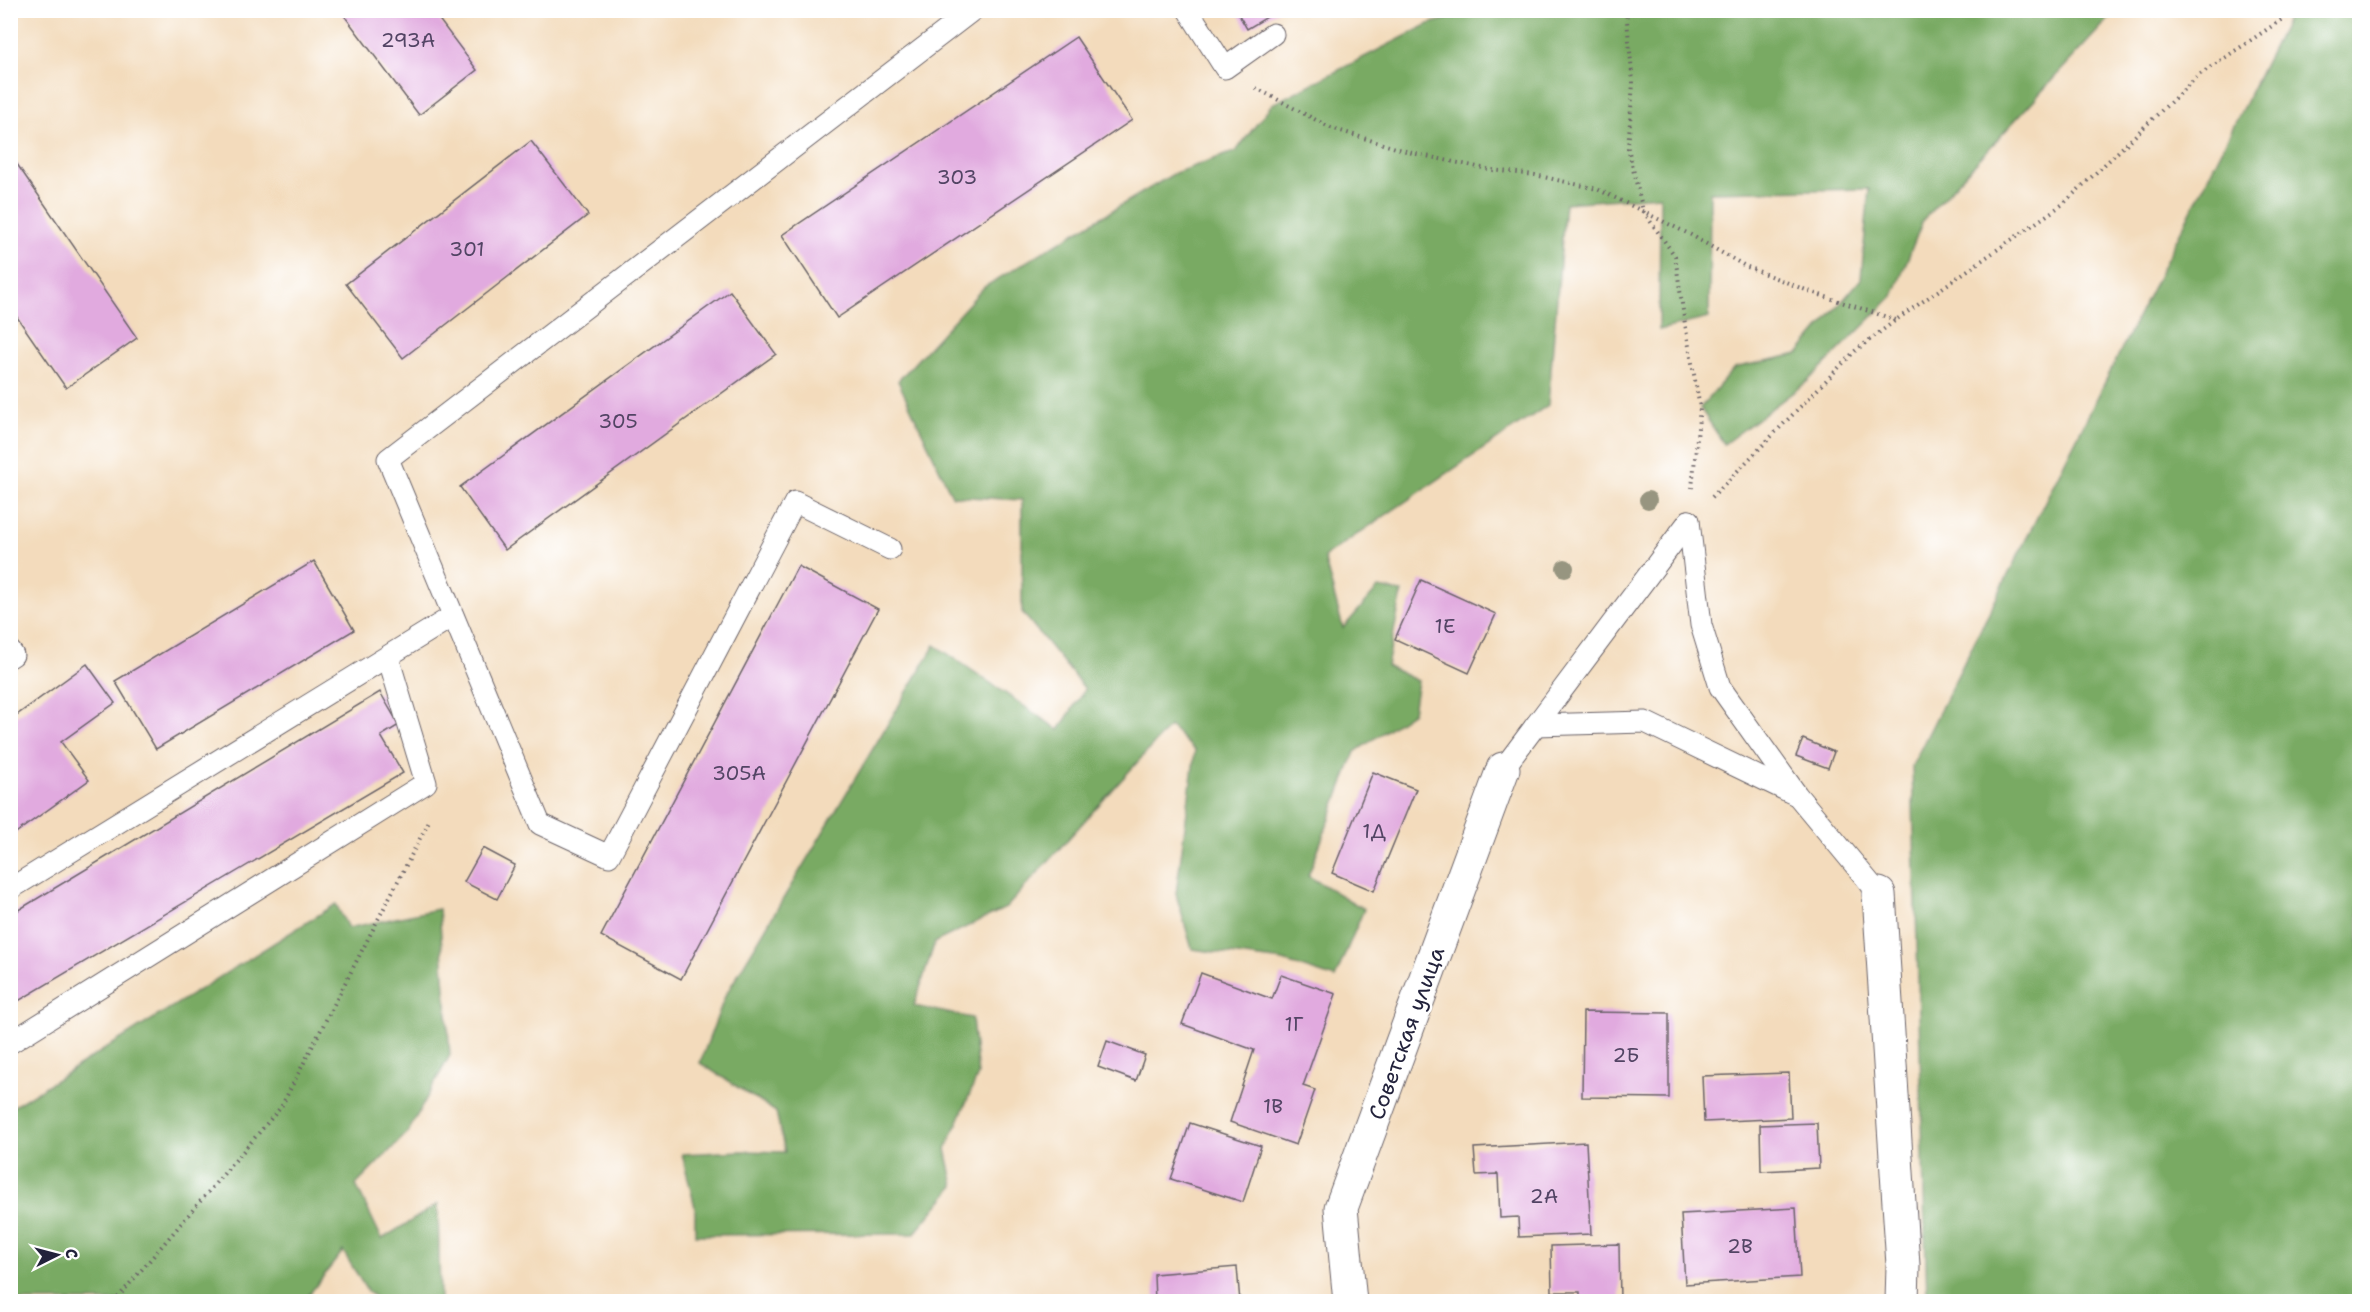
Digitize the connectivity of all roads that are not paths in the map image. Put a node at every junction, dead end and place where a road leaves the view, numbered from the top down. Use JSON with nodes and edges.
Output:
{"nodes":[{"id":1,"x":973,"y":10,"type":"edge"},
{"id":2,"x":1188,"y":10,"type":"edge"},
{"id":3,"x":1273,"y":34,"type":"dead end"},
{"id":4,"x":890,"y":549,"type":"dead end"},
{"id":5,"x":453,"y":616,"type":"junction"},
{"id":6,"x":10,"y":651,"type":"edge"},
{"id":7,"x":10,"y":657,"type":"edge"},
{"id":8,"x":388,"y":657,"type":"junction"},
{"id":9,"x":1536,"y":725,"type":"junction"},
{"id":10,"x":1503,"y":769,"type":"joint"},
{"id":11,"x":1797,"y":795,"type":"junction"},
{"id":12,"x":10,"y":889,"type":"edge"},
{"id":13,"x":1879,"y":894,"type":"joint"},
{"id":14,"x":10,"y":1044,"type":"edge"},
{"id":15,"x":1350,"y":1302,"type":"edge"},
{"id":16,"x":1902,"y":1302,"type":"edge"}],
"edges":[{"from":1,"to":5,"type":"lane"},
{"from":2,"to":3,"type":"lane"},
{"from":4,"to":5,"type":"lane"},
{"from":5,"to":8,"type":"lane"},
{"from":6,"to":7,"type":"lane"},
{"from":8,"to":12,"type":"lane"},
{"from":8,"to":14,"type":"lane"},
{"from":9,"to":10,"type":"lane"},
{"from":9,"to":11,"type":"lane"},
{"from":9,"to":11,"type":"lane"},
{"from":10,"to":15,"type":"street","name":"Советская улица"},
{"from":11,"to":13,"type":"lane"},
{"from":13,"to":16,"type":"street"}]}
